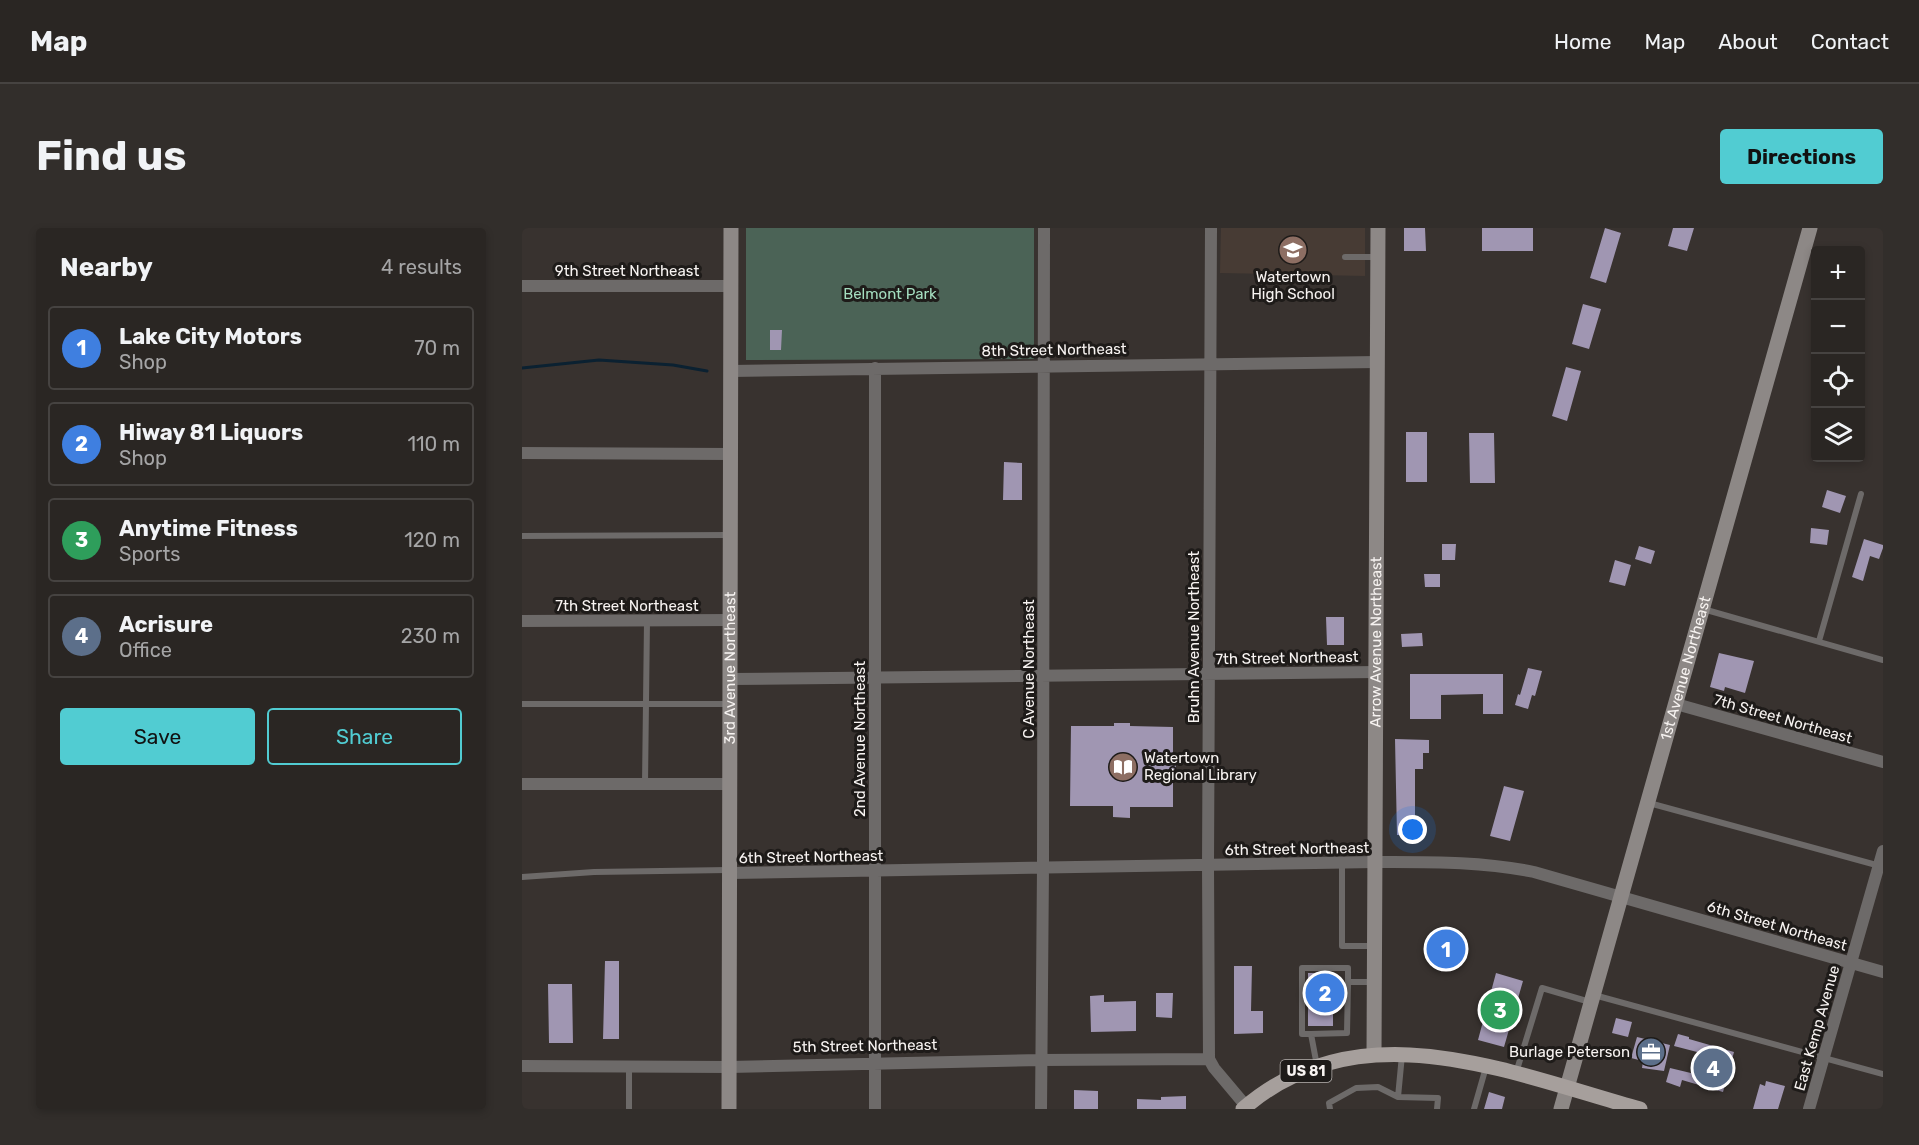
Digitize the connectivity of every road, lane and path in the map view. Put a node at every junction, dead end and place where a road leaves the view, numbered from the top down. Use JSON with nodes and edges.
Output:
{"nodes":[{"id":1,"x":731,"y":228,"type":"edge"},
{"id":2,"x":1044,"y":228,"type":"edge"},
{"id":3,"x":1211,"y":228,"type":"edge"},
{"id":4,"x":1378,"y":228,"type":"edge"},
{"id":5,"x":1810,"y":228,"type":"edge"},
{"id":6,"x":1345,"y":257,"type":"dead end"},
{"id":7,"x":1378,"y":257,"type":"junction"},
{"id":8,"x":731,"y":285,"type":"junction"},
{"id":9,"x":522,"y":286,"type":"edge"},
{"id":10,"x":1377,"y":362,"type":"junction"},
{"id":11,"x":1211,"y":363,"type":"junction"},
{"id":12,"x":1044,"y":365,"type":"junction"},
{"id":13,"x":875,"y":368,"type":"junction"},
{"id":14,"x":731,"y":371,"type":"junction"},
{"id":15,"x":522,"y":453,"type":"edge"},
{"id":16,"x":731,"y":454,"type":"junction"},
{"id":17,"x":1861,"y":494,"type":"dead end"},
{"id":18,"x":731,"y":535,"type":"junction"},
{"id":19,"x":522,"y":536,"type":"edge"},
{"id":20,"x":1702,"y":609,"type":"junction"},
{"id":21,"x":731,"y":620,"type":"junction"},
{"id":22,"x":522,"y":621,"type":"edge"},
{"id":23,"x":646,"y":621,"type":"junction"},
{"id":24,"x":1819,"y":641,"type":"junction"},
{"id":25,"x":1883,"y":660,"type":"edge"},
{"id":26,"x":1376,"y":672,"type":"junction"},
{"id":27,"x":1209,"y":674,"type":"junction"},
{"id":28,"x":1044,"y":675,"type":"junction"},
{"id":29,"x":876,"y":677,"type":"junction"},
{"id":30,"x":731,"y":679,"type":"junction"},
{"id":31,"x":522,"y":704,"type":"edge"},
{"id":32,"x":646,"y":704,"type":"junction"},
{"id":33,"x":731,"y":704,"type":"junction"},
{"id":34,"x":1676,"y":704,"type":"junction"},
{"id":35,"x":1883,"y":762,"type":"edge"},
{"id":36,"x":522,"y":784,"type":"edge"},
{"id":37,"x":645,"y":784,"type":"junction"},
{"id":38,"x":730,"y":784,"type":"junction"},
{"id":39,"x":1648,"y":802,"type":"junction"},
{"id":40,"x":1883,"y":851,"type":"edge"},
{"id":41,"x":1375,"y":862,"type":"junction"},
{"id":42,"x":1342,"y":863,"type":"junction"},
{"id":43,"x":1208,"y":865,"type":"junction"},
{"id":44,"x":1044,"y":867,"type":"junction"},
{"id":45,"x":1881,"y":867,"type":"edge"},
{"id":46,"x":730,"y":871,"type":"junction"},
{"id":47,"x":875,"y":871,"type":"junction"},
{"id":48,"x":522,"y":877,"type":"edge"},
{"id":49,"x":1620,"y":898,"type":"junction"},
{"id":50,"x":1375,"y":946,"type":"junction"},
{"id":51,"x":1852,"y":963,"type":"junction"},
{"id":52,"x":1883,"y":972,"type":"edge"},
{"id":53,"x":1348,"y":982,"type":"junction"},
{"id":54,"x":1374,"y":982,"type":"junction"},
{"id":55,"x":1592,"y":999,"type":"junction"},
{"id":56,"x":1311,"y":1034,"type":"junction"},
{"id":57,"x":1402,"y":1053,"type":"junction"},
{"id":58,"x":1374,"y":1054,"type":"junction"},
{"id":59,"x":1824,"y":1058,"type":"junction"},
{"id":60,"x":1209,"y":1059,"type":"junction"},
{"id":61,"x":1041,"y":1060,"type":"junction"},
{"id":62,"x":875,"y":1064,"type":"junction"},
{"id":63,"x":522,"y":1065,"type":"edge"},
{"id":64,"x":629,"y":1066,"type":"junction"},
{"id":65,"x":1317,"y":1066,"type":"junction"},
{"id":66,"x":1486,"y":1066,"type":"junction"},
{"id":67,"x":729,"y":1067,"type":"junction"},
{"id":68,"x":1516,"y":1074,"type":"junction"},
{"id":69,"x":1883,"y":1074,"type":"edge"},
{"id":70,"x":1566,"y":1088,"type":"junction"},
{"id":71,"x":1398,"y":1096,"type":"junction"},
{"id":72,"x":1244,"y":1108,"type":"edge"},
{"id":73,"x":629,"y":1109,"type":"edge"},
{"id":74,"x":729,"y":1109,"type":"edge"},
{"id":75,"x":875,"y":1109,"type":"edge"},
{"id":76,"x":1041,"y":1109,"type":"edge"},
{"id":77,"x":1330,"y":1109,"type":"edge"},
{"id":78,"x":1437,"y":1109,"type":"edge"},
{"id":79,"x":1474,"y":1109,"type":"edge"},
{"id":80,"x":1561,"y":1109,"type":"edge"},
{"id":81,"x":1640,"y":1109,"type":"edge"},
{"id":82,"x":1809,"y":1109,"type":"edge"}],
"edges":[{"from":1,"to":8,"type":"street","name":"3rd Avenue Northeast"},
{"from":2,"to":12,"type":"street","name":"C Avenue Northeast"},
{"from":3,"to":11,"type":"street","name":"Bruhn Avenue Northeast"},
{"from":4,"to":7,"type":"street","name":"Arrow Avenue Northeast"},
{"from":5,"to":20,"type":"street","name":"1st Avenue Northeast"},
{"from":6,"to":7,"type":"lane"},
{"from":7,"to":10,"type":"street","name":"Arrow Avenue Northeast"},
{"from":8,"to":9,"type":"street","name":"9th Street Northeast"},
{"from":8,"to":14,"type":"street","name":"3rd Avenue Northeast"},
{"from":10,"to":11,"type":"street","name":"8th Street Northeast"},
{"from":10,"to":26,"type":"street","name":"Arrow Avenue Northeast"},
{"from":11,"to":12,"type":"street","name":"8th Street Northeast"},
{"from":11,"to":27,"type":"street","name":"Bruhn Avenue Northeast"},
{"from":12,"to":13,"type":"street","name":"8th Street Northeast"},
{"from":12,"to":28,"type":"street","name":"C Avenue Northeast"},
{"from":13,"to":14,"type":"street","name":"8th Street Northeast"},
{"from":13,"to":29,"type":"street","name":"2nd Avenue Northeast"},
{"from":14,"to":16,"type":"street","name":"3rd Avenue Northeast"},
{"from":15,"to":16,"type":"street"},
{"from":16,"to":18,"type":"street","name":"3rd Avenue Northeast"},
{"from":17,"to":24,"type":"lane"},
{"from":18,"to":19,"type":"lane"},
{"from":18,"to":21,"type":"street","name":"3rd Avenue Northeast"},
{"from":20,"to":24,"type":"lane"},
{"from":20,"to":34,"type":"street","name":"1st Avenue Northeast"},
{"from":21,"to":23,"type":"street","name":"7th Street Northeast"},
{"from":21,"to":30,"type":"street","name":"3rd Avenue Northeast"},
{"from":22,"to":23,"type":"street","name":"7th Street Northeast"},
{"from":23,"to":32,"type":"lane"},
{"from":24,"to":25,"type":"lane"},
{"from":26,"to":27,"type":"street","name":"7th Street Northeast"},
{"from":26,"to":41,"type":"street","name":"Arrow Avenue Northeast"},
{"from":27,"to":28,"type":"street","name":"7th Street Northeast"},
{"from":27,"to":43,"type":"street","name":"Bruhn Avenue Northeast"},
{"from":28,"to":29,"type":"street","name":"7th Street Northeast"},
{"from":28,"to":44,"type":"street","name":"C Avenue Northeast"},
{"from":29,"to":30,"type":"street","name":"7th Street Northeast"},
{"from":29,"to":47,"type":"street","name":"2nd Avenue Northeast"},
{"from":30,"to":33,"type":"street","name":"3rd Avenue Northeast"},
{"from":31,"to":32,"type":"lane"},
{"from":32,"to":33,"type":"lane"},
{"from":32,"to":37,"type":"lane"},
{"from":33,"to":38,"type":"street","name":"3rd Avenue Northeast"},
{"from":34,"to":35,"type":"street","name":"7th Street Northeast"},
{"from":34,"to":39,"type":"street","name":"1st Avenue Northeast"},
{"from":36,"to":37,"type":"street"},
{"from":37,"to":38,"type":"street"},
{"from":38,"to":46,"type":"street","name":"3rd Avenue Northeast"},
{"from":39,"to":45,"type":"lane"},
{"from":39,"to":49,"type":"street","name":"1st Avenue Northeast"},
{"from":40,"to":45,"type":"street","name":"East Kemp Avenue"},
{"from":41,"to":42,"type":"street","name":"6th Street Northeast"},
{"from":41,"to":49,"type":"street","name":"6th Street Northeast"},
{"from":41,"to":50,"type":"street","name":"Arrow Avenue Northeast"},
{"from":42,"to":43,"type":"street","name":"6th Street Northeast"},
{"from":42,"to":50,"type":"lane"},
{"from":43,"to":44,"type":"street","name":"6th Street Northeast"},
{"from":43,"to":60,"type":"street","name":"Bruhn Avenue Northeast"},
{"from":44,"to":47,"type":"street","name":"6th Street Northeast"},
{"from":44,"to":61,"type":"street","name":"C Avenue Northeast"},
{"from":45,"to":51,"type":"street","name":"East Kemp Avenue"},
{"from":46,"to":47,"type":"street","name":"6th Street Northeast"},
{"from":46,"to":48,"type":"lane"},
{"from":46,"to":67,"type":"street","name":"3rd Avenue Northeast"},
{"from":47,"to":62,"type":"street","name":"2nd Avenue Northeast"},
{"from":49,"to":51,"type":"street","name":"6th Street Northeast"},
{"from":49,"to":55,"type":"street","name":"1st Avenue Northeast"},
{"from":50,"to":54,"type":"street","name":"Arrow Avenue Northeast"},
{"from":51,"to":52,"type":"street","name":"6th Street Northeast"},
{"from":51,"to":59,"type":"street","name":"East Kemp Avenue"},
{"from":53,"to":54,"type":"lane"},
{"from":53,"to":56,"type":"lane"},
{"from":53,"to":56,"type":"lane"},
{"from":54,"to":58,"type":"street","name":"Arrow Avenue Northeast"},
{"from":55,"to":59,"type":"lane"},
{"from":55,"to":68,"type":"lane"},
{"from":55,"to":70,"type":"street","name":"1st Avenue Northeast"},
{"from":56,"to":65,"type":"lane"},
{"from":57,"to":58,"type":"main road","number":"US 81"},
{"from":57,"to":66,"type":"main road","number":"US 81"},
{"from":57,"to":71,"type":"lane"},
{"from":58,"to":65,"type":"main road","number":"US 81"},
{"from":59,"to":69,"type":"lane"},
{"from":59,"to":82,"type":"street","name":"East Kemp Avenue"},
{"from":60,"to":61,"type":"street","name":"5th Street Northeast"},
{"from":60,"to":72,"type":"street"},
{"from":61,"to":62,"type":"street","name":"5th Street Northeast"},
{"from":61,"to":76,"type":"street","name":"C Avenue Northeast"},
{"from":62,"to":67,"type":"street","name":"5th Street Northeast"},
{"from":62,"to":75,"type":"street","name":"2nd Avenue Northeast"},
{"from":63,"to":64,"type":"street","name":"5th Street Northeast"},
{"from":64,"to":67,"type":"street","name":"5th Street Northeast"},
{"from":64,"to":73,"type":"lane"},
{"from":65,"to":72,"type":"main road","number":"US 81"},
{"from":66,"to":68,"type":"main road","number":"US 81"},
{"from":66,"to":79,"type":"lane"},
{"from":67,"to":74,"type":"street","name":"3rd Avenue Northeast"},
{"from":68,"to":70,"type":"main road","number":"US 81"},
{"from":70,"to":80,"type":"street","name":"1st Avenue Northeast"},
{"from":70,"to":81,"type":"main road","number":"US 81"},
{"from":71,"to":77,"type":"lane"},
{"from":71,"to":78,"type":"lane"}]}
